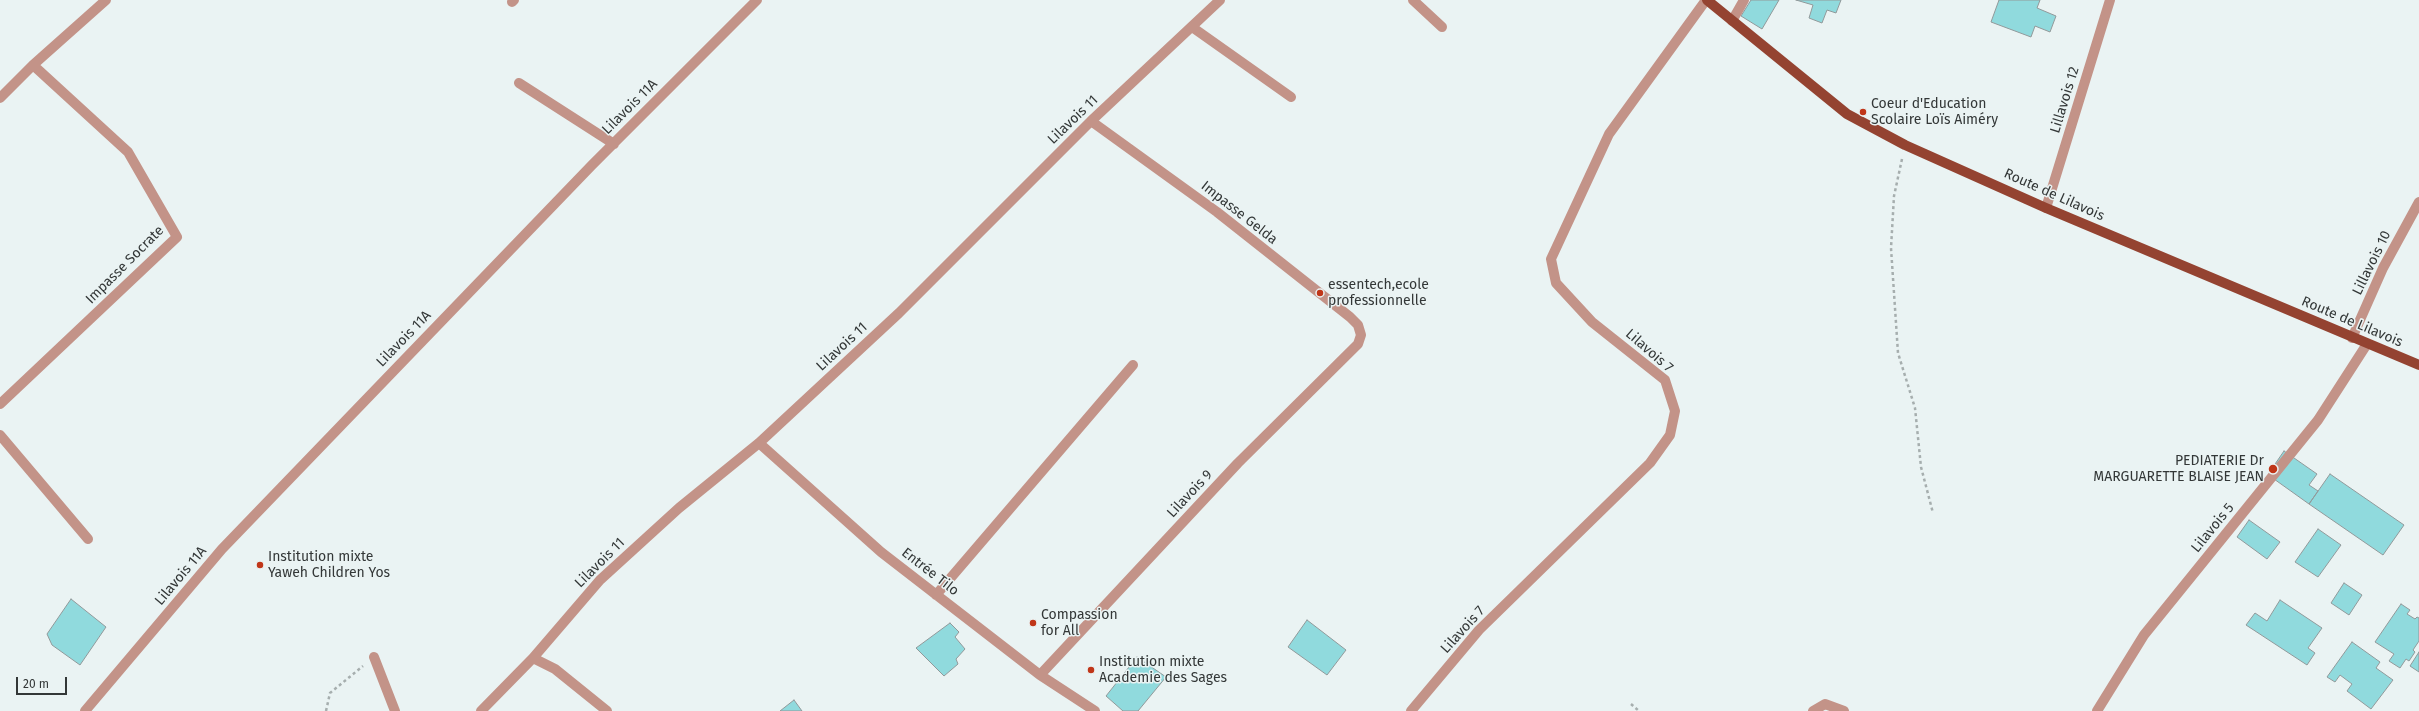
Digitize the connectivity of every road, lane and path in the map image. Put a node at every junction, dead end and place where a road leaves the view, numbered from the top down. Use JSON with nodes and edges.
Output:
{"nodes":[{"id":1,"x":106,"y":0,"type":"edge"},
{"id":2,"x":756,"y":0,"type":"edge"},
{"id":3,"x":1220,"y":0,"type":"edge"},
{"id":4,"x":1413,"y":0,"type":"edge"},
{"id":5,"x":1707,"y":0,"type":"edge"},
{"id":6,"x":1744,"y":0,"type":"edge"},
{"id":7,"x":2110,"y":0,"type":"edge"},
{"id":8,"x":1732,"y":21,"type":"junction"},
{"id":9,"x":1192,"y":27,"type":"junction"},
{"id":10,"x":1442,"y":28,"type":"dead end"},
{"id":11,"x":33,"y":65,"type":"junction"},
{"id":12,"x":519,"y":83,"type":"dead end"},
{"id":13,"x":1291,"y":97,"type":"dead end"},
{"id":14,"x":0,"y":98,"type":"edge"},
{"id":15,"x":1091,"y":121,"type":"junction"},
{"id":16,"x":614,"y":144,"type":"junction"},
{"id":17,"x":1905,"y":145,"type":"junction"},
{"id":18,"x":2419,"y":202,"type":"edge"},
{"id":19,"x":2046,"y":208,"type":"junction"},
{"id":20,"x":1361,"y":335,"type":"joint"},
{"id":21,"x":2352,"y":338,"type":"junction"},
{"id":22,"x":2367,"y":344,"type":"junction"},
{"id":23,"x":1133,"y":365,"type":"dead end"},
{"id":24,"x":2419,"y":365,"type":"edge"},
{"id":25,"x":0,"y":404,"type":"edge"},
{"id":26,"x":0,"y":435,"type":"edge"},
{"id":27,"x":759,"y":443,"type":"junction"},
{"id":28,"x":1933,"y":513,"type":"dead end"},
{"id":29,"x":88,"y":539,"type":"dead end"},
{"id":30,"x":936,"y":595,"type":"junction"},
{"id":31,"x":374,"y":656,"type":"joint"},
{"id":32,"x":533,"y":658,"type":"junction"},
{"id":33,"x":1040,"y":675,"type":"junction"},
{"id":34,"x":1631,"y":704,"type":"dead end"},
{"id":35,"x":85,"y":711,"type":"edge"},
{"id":36,"x":326,"y":711,"type":"edge"},
{"id":37,"x":395,"y":711,"type":"edge"},
{"id":38,"x":481,"y":711,"type":"edge"},
{"id":39,"x":607,"y":711,"type":"edge"},
{"id":40,"x":1095,"y":711,"type":"edge"},
{"id":41,"x":1411,"y":711,"type":"edge"},
{"id":42,"x":1639,"y":711,"type":"edge"},
{"id":43,"x":1813,"y":711,"type":"edge"},
{"id":44,"x":1844,"y":711,"type":"edge"},
{"id":45,"x":2097,"y":711,"type":"edge"}],
"edges":[{"from":1,"to":11,"type":"street"},
{"from":2,"to":16,"type":"street","name":"Lilavois 11A"},
{"from":3,"to":9,"type":"street","name":"Lilavois 11"},
{"from":4,"to":10,"type":"street"},
{"from":5,"to":8,"type":"main road","name":"Route de Lilavois"},
{"from":5,"to":41,"type":"street","name":"Lilavois 7"},
{"from":6,"to":8,"type":"street"},
{"from":7,"to":19,"type":"street","name":"Lillavois 12"},
{"from":8,"to":17,"type":"main road","name":"Route de Lilavois"},
{"from":9,"to":13,"type":"street"},
{"from":9,"to":15,"type":"street","name":"Lilavois 11"},
{"from":11,"to":14,"type":"street"},
{"from":11,"to":25,"type":"street","name":"Impasse Socrate"},
{"from":12,"to":16,"type":"street"},
{"from":15,"to":20,"type":"street","name":"Impasse Gelda"},
{"from":15,"to":27,"type":"street","name":"Lilavois 11"},
{"from":16,"to":35,"type":"street","name":"Lilavois 11A"},
{"from":17,"to":19,"type":"main road","name":"Route de Lilavois"},
{"from":17,"to":28,"type":"path"},
{"from":18,"to":21,"type":"street","name":"Lillavois 10"},
{"from":19,"to":21,"type":"main road","name":"Route de Lilavois"},
{"from":20,"to":33,"type":"street","name":"Lilavois 9"},
{"from":21,"to":22,"type":"main road","name":"Route de Lilavois"},
{"from":22,"to":24,"type":"main road","name":"Route de Lilavois"},
{"from":22,"to":45,"type":"street","name":"Lilavois 5"},
{"from":23,"to":30,"type":"street"},
{"from":26,"to":29,"type":"street"},
{"from":27,"to":30,"type":"street","name":"Entrée Tilo"},
{"from":27,"to":32,"type":"street","name":"Lilavois 11"},
{"from":30,"to":33,"type":"street","name":"Entrée Tilo"},
{"from":31,"to":36,"type":"path"},
{"from":31,"to":37,"type":"street"},
{"from":32,"to":38,"type":"street","name":"Lilavois 11"},
{"from":32,"to":39,"type":"street"},
{"from":33,"to":40,"type":"street","name":"Entrée Tilo"},
{"from":34,"to":42,"type":"path"},
{"from":43,"to":44,"type":"street"}]}
